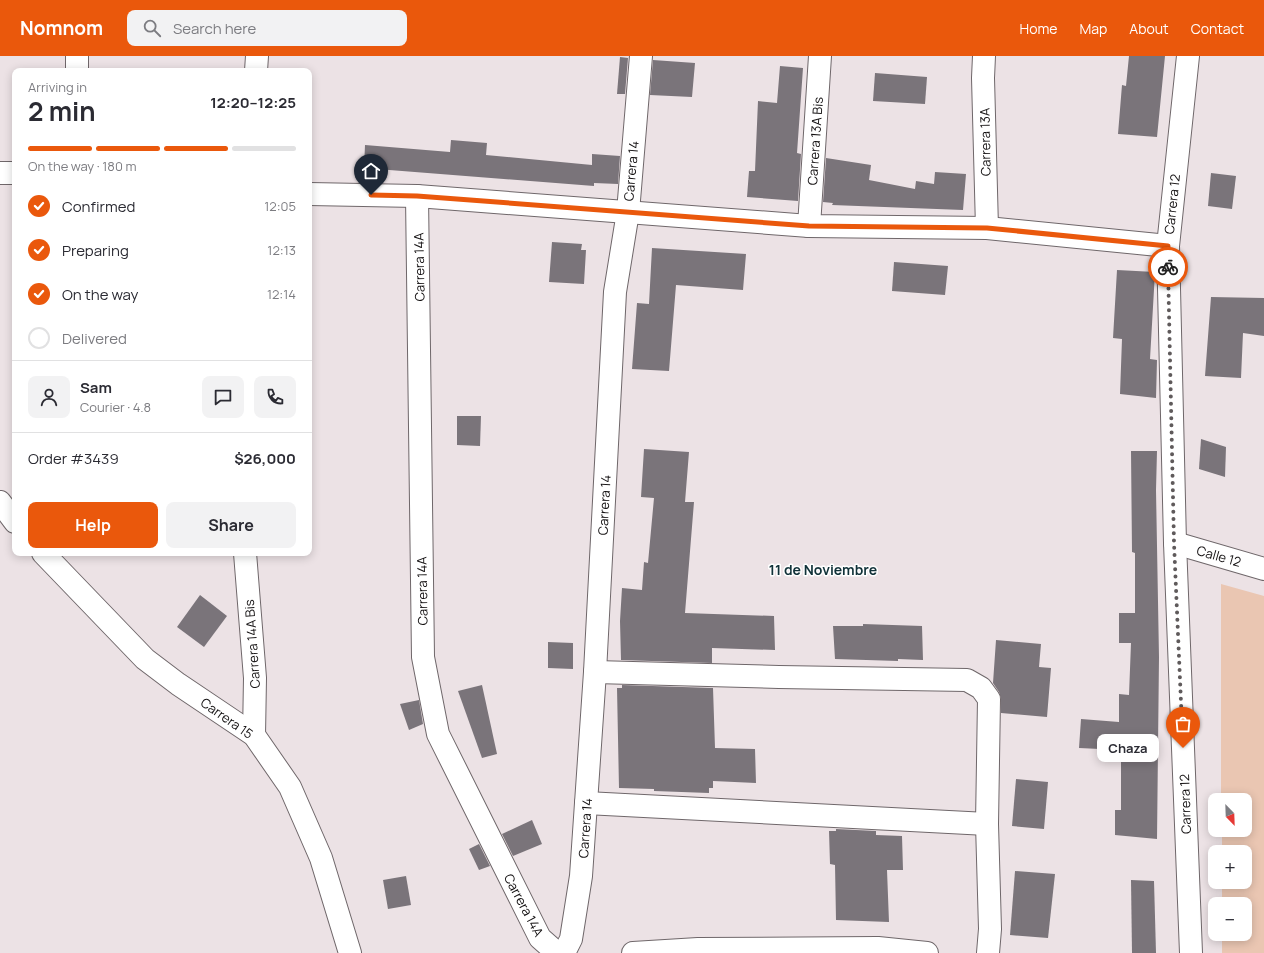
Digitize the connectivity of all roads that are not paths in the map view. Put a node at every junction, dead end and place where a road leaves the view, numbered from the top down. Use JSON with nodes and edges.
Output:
{"nodes":[{"id":1,"x":77,"y":56,"type":"edge"},
{"id":2,"x":257,"y":56,"type":"edge"},
{"id":3,"x":641,"y":56,"type":"edge"},
{"id":4,"x":820,"y":56,"type":"edge"},
{"id":5,"x":984,"y":56,"type":"edge"},
{"id":6,"x":1188,"y":56,"type":"edge"},
{"id":7,"x":77,"y":68,"type":"edge"},
{"id":8,"x":256,"y":68,"type":"edge"},
{"id":9,"x":0,"y":173,"type":"edge"},
{"id":10,"x":12,"y":173,"type":"edge"},
{"id":11,"x":312,"y":194,"type":"edge"},
{"id":12,"x":417,"y":196,"type":"junction"},
{"id":13,"x":628,"y":212,"type":"junction"},
{"id":14,"x":809,"y":226,"type":"junction"},
{"id":15,"x":987,"y":228,"type":"junction"},
{"id":16,"x":1168,"y":246,"type":"junction"},
{"id":17,"x":0,"y":502,"type":"edge"},
{"id":18,"x":12,"y":518,"type":"edge"},
{"id":19,"x":1174,"y":543,"type":"junction"},
{"id":20,"x":46,"y":556,"type":"edge"},
{"id":21,"x":244,"y":556,"type":"edge"},
{"id":22,"x":1264,"y":570,"type":"edge"},
{"id":23,"x":595,"y":672,"type":"junction"},
{"id":24,"x":254,"y":735,"type":"junction"},
{"id":25,"x":586,"y":803,"type":"junction"},
{"id":26,"x":987,"y":824,"type":"junction"},
{"id":27,"x":350,"y":953,"type":"edge"},
{"id":28,"x":557,"y":953,"type":"edge"},
{"id":29,"x":564,"y":953,"type":"edge"},
{"id":30,"x":633,"y":953,"type":"edge"},
{"id":31,"x":927,"y":953,"type":"edge"},
{"id":32,"x":988,"y":953,"type":"edge"},
{"id":33,"x":1191,"y":953,"type":"edge"}],
"edges":[{"from":1,"to":7,"type":"street"},
{"from":2,"to":8,"type":"street"},
{"from":3,"to":13,"type":"street","name":"Carrera 14"},
{"from":4,"to":14,"type":"street","name":"Carrera 13A Bis"},
{"from":5,"to":15,"type":"street","name":"Carrera 13A"},
{"from":6,"to":16,"type":"street","name":"Carrera 12"},
{"from":9,"to":10,"type":"street"},
{"from":11,"to":12,"type":"street"},
{"from":12,"to":13,"type":"street"},
{"from":12,"to":28,"type":"street","name":"Carrera 14A"},
{"from":13,"to":14,"type":"street"},
{"from":13,"to":23,"type":"street","name":"Carrera 14"},
{"from":14,"to":15,"type":"street"},
{"from":15,"to":16,"type":"street"},
{"from":16,"to":19,"type":"street","name":"Carrera 12"},
{"from":17,"to":18,"type":"street"},
{"from":19,"to":22,"type":"street","name":"Calle 12"},
{"from":19,"to":33,"type":"street","name":"Carrera 12"},
{"from":20,"to":24,"type":"street","name":"Carrera 15"},
{"from":21,"to":24,"type":"street","name":"Carrera 14A Bis"},
{"from":23,"to":25,"type":"street","name":"Carrera 14"},
{"from":23,"to":26,"type":"street"},
{"from":24,"to":27,"type":"street","name":"Carrera 15"},
{"from":25,"to":26,"type":"street"},
{"from":25,"to":29,"type":"street","name":"Carrera 14"},
{"from":26,"to":32,"type":"street"},
{"from":30,"to":31,"type":"street"}]}
